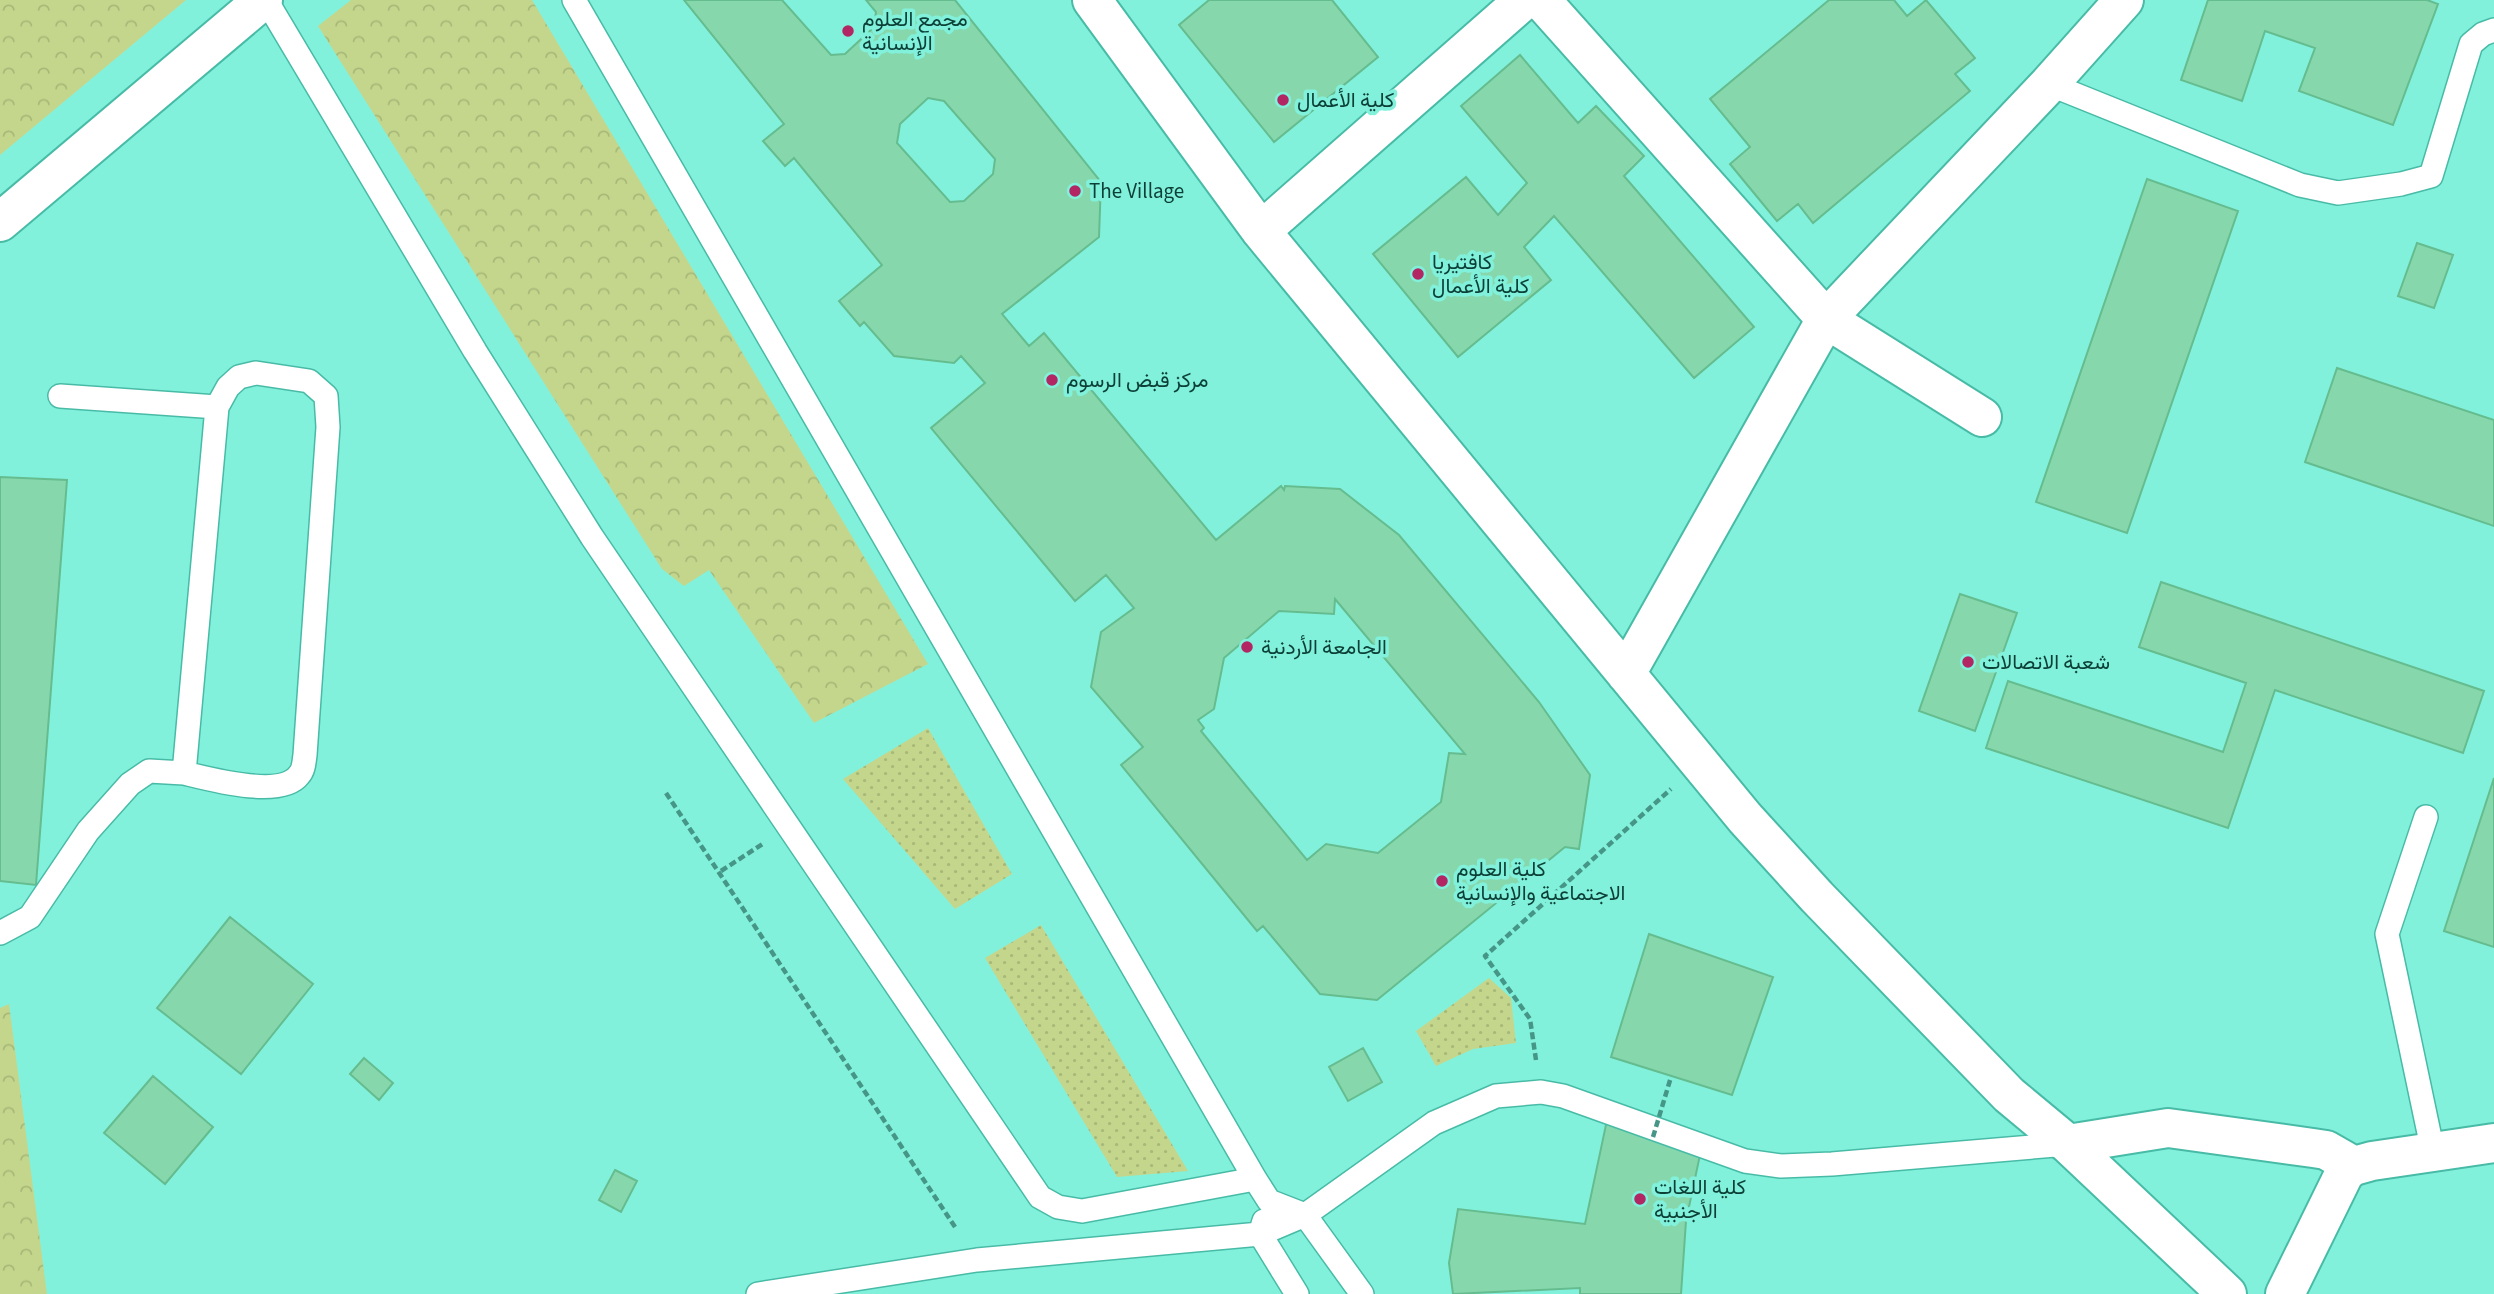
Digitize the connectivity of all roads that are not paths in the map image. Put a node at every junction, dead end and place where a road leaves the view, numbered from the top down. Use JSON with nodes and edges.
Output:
{"nodes":[{"id":1,"x":265,"y":0,"type":"edge"},
{"id":2,"x":575,"y":0,"type":"edge"},
{"id":3,"x":1091,"y":0,"type":"edge"},
{"id":4,"x":1524,"y":0,"type":"edge"},
{"id":5,"x":1541,"y":0,"type":"edge"},
{"id":6,"x":2124,"y":0,"type":"edge"},
{"id":7,"x":2494,"y":30,"type":"edge"},
{"id":8,"x":2049,"y":83,"type":"junction"},
{"id":9,"x":0,"y":222,"type":"edge"},
{"id":10,"x":1261,"y":231,"type":"junction"},
{"id":11,"x":1826,"y":319,"type":"junction"},
{"id":12,"x":60,"y":396,"type":"dead end"},
{"id":13,"x":217,"y":407,"type":"junction"},
{"id":14,"x":1982,"y":417,"type":"dead end"},
{"id":15,"x":1626,"y":674,"type":"junction"},
{"id":16,"x":184,"y":773,"type":"junction"},
{"id":17,"x":2427,"y":817,"type":"dead end"},
{"id":18,"x":0,"y":933,"type":"edge"},
{"id":19,"x":2494,"y":1143,"type":"edge"},
{"id":20,"x":2068,"y":1144,"type":"junction"},
{"id":21,"x":2432,"y":1152,"type":"junction"},
{"id":22,"x":2354,"y":1166,"type":"junction"},
{"id":23,"x":1255,"y":1179,"type":"junction"},
{"id":24,"x":1269,"y":1201,"type":"junction"},
{"id":25,"x":1305,"y":1215,"type":"junction"},
{"id":26,"x":1260,"y":1234,"type":"junction"},
{"id":27,"x":758,"y":1294,"type":"edge"},
{"id":28,"x":1297,"y":1294,"type":"edge"},
{"id":29,"x":1362,"y":1294,"type":"edge"},
{"id":30,"x":2227,"y":1294,"type":"edge"},
{"id":31,"x":2285,"y":1294,"type":"edge"}],
"edges":[{"from":1,"to":9,"type":"street"},
{"from":1,"to":23,"type":"lane"},
{"from":2,"to":23,"type":"lane"},
{"from":3,"to":10,"type":"street"},
{"from":4,"to":10,"type":"street"},
{"from":5,"to":11,"type":"street"},
{"from":6,"to":8,"type":"street"},
{"from":7,"to":8,"type":"lane"},
{"from":8,"to":11,"type":"street"},
{"from":10,"to":15,"type":"street"},
{"from":11,"to":14,"type":"street"},
{"from":11,"to":15,"type":"street"},
{"from":12,"to":13,"type":"lane"},
{"from":13,"to":16,"type":"lane"},
{"from":13,"to":16,"type":"lane"},
{"from":15,"to":20,"type":"street"},
{"from":16,"to":18,"type":"lane"},
{"from":17,"to":21,"type":"lane"},
{"from":19,"to":21,"type":"street"},
{"from":20,"to":22,"type":"street"},
{"from":20,"to":25,"type":"lane"},
{"from":20,"to":30,"type":"street"},
{"from":21,"to":22,"type":"street"},
{"from":22,"to":31,"type":"street"},
{"from":23,"to":24,"type":"lane"},
{"from":24,"to":25,"type":"lane"},
{"from":24,"to":26,"type":"lane"},
{"from":25,"to":26,"type":"lane"},
{"from":25,"to":29,"type":"lane"},
{"from":26,"to":27,"type":"lane"},
{"from":26,"to":28,"type":"lane"}]}
